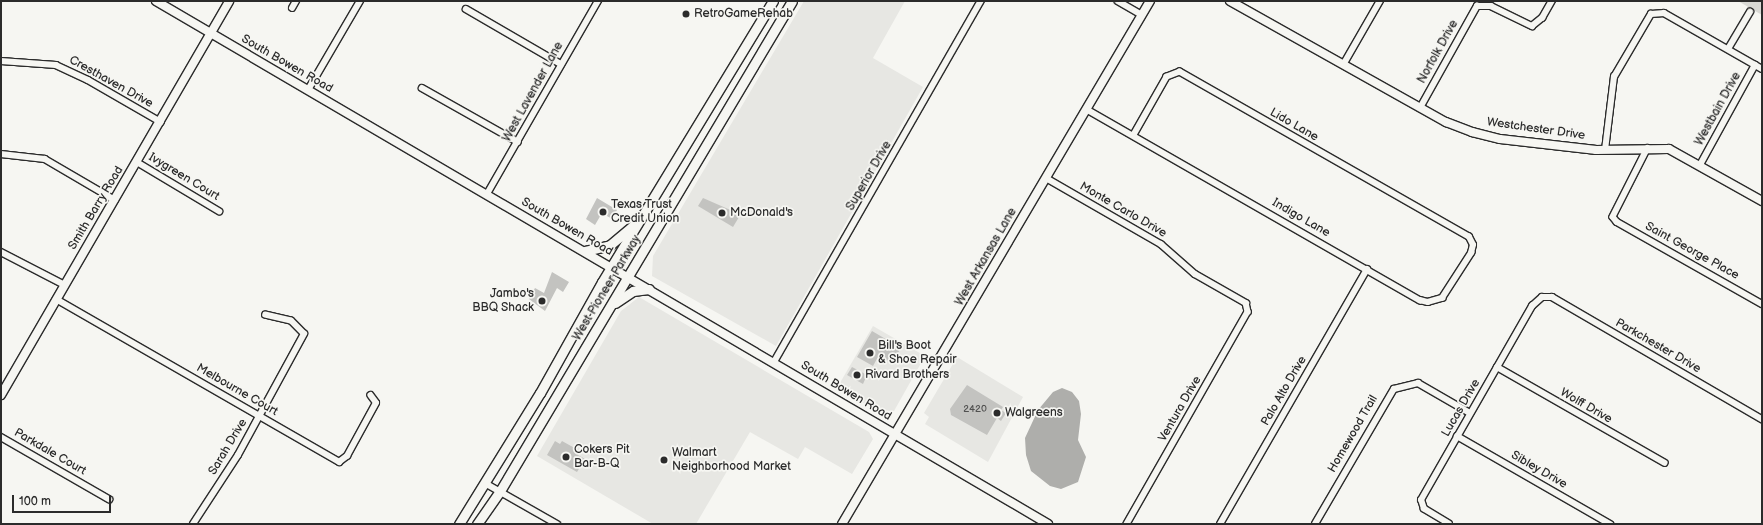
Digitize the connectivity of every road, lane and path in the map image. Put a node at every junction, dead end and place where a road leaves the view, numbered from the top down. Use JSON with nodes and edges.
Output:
{"nodes":[{"id":1,"x":156,"y":1,"type":"edge"},
{"id":2,"x":230,"y":1,"type":"edge"},
{"id":3,"x":296,"y":1,"type":"edge"},
{"id":4,"x":360,"y":1,"type":"edge"},
{"id":5,"x":598,"y":1,"type":"edge"},
{"id":6,"x":773,"y":1,"type":"edge"},
{"id":7,"x":792,"y":1,"type":"edge"},
{"id":8,"x":981,"y":1,"type":"edge"},
{"id":9,"x":1118,"y":1,"type":"edge"},
{"id":10,"x":1150,"y":1,"type":"edge"},
{"id":11,"x":1230,"y":1,"type":"edge"},
{"id":12,"x":1380,"y":1,"type":"edge"},
{"id":13,"x":1552,"y":1,"type":"edge"},
{"id":14,"x":292,"y":8,"type":"dead end"},
{"id":15,"x":466,"y":9,"type":"dead end"},
{"id":16,"x":1750,"y":12,"type":"dead end"},
{"id":17,"x":1142,"y":14,"type":"junction"},
{"id":18,"x":211,"y":33,"type":"junction"},
{"id":19,"x":1728,"y":49,"type":"junction"},
{"id":20,"x":1,"y":61,"type":"edge"},
{"id":21,"x":561,"y":64,"type":"junction"},
{"id":22,"x":1343,"y":65,"type":"junction"},
{"id":23,"x":1755,"y":65,"type":"junction"},
{"id":24,"x":1762,"y":69,"type":"edge"},
{"id":25,"x":422,"y":88,"type":"dead end"},
{"id":26,"x":308,"y":90,"type":"junction"},
{"id":27,"x":716,"y":95,"type":"junction"},
{"id":28,"x":729,"y":107,"type":"junction"},
{"id":29,"x":1420,"y":108,"type":"junction"},
{"id":30,"x":1086,"y":109,"type":"junction"},
{"id":31,"x":161,"y":122,"type":"junction"},
{"id":32,"x":1134,"y":135,"type":"junction"},
{"id":33,"x":518,"y":142,"type":"junction"},
{"id":34,"x":1648,"y":148,"type":"junction"},
{"id":35,"x":1605,"y":150,"type":"junction"},
{"id":36,"x":1,"y":154,"type":"edge"},
{"id":37,"x":138,"y":162,"type":"junction"},
{"id":38,"x":1700,"y":165,"type":"junction"},
{"id":39,"x":1046,"y":178,"type":"junction"},
{"id":40,"x":487,"y":194,"type":"junction"},
{"id":41,"x":115,"y":200,"type":"junction"},
{"id":42,"x":1762,"y":201,"type":"edge"},
{"id":43,"x":219,"y":211,"type":"dead end"},
{"id":44,"x":644,"y":216,"type":"junction"},
{"id":45,"x":1469,"y":236,"type":"joint"},
{"id":46,"x":585,"y":251,"type":"junction"},
{"id":47,"x":1,"y":252,"type":"edge"},
{"id":48,"x":612,"y":267,"type":"junction"},
{"id":49,"x":1367,"y":269,"type":"junction"},
{"id":50,"x":628,"y":277,"type":"junction"},
{"id":51,"x":65,"y":285,"type":"junction"},
{"id":52,"x":648,"y":289,"type":"junction"},
{"id":53,"x":1542,"y":297,"type":"joint"},
{"id":54,"x":56,"y":300,"type":"junction"},
{"id":55,"x":1246,"y":304,"type":"joint"},
{"id":56,"x":1762,"y":304,"type":"edge"},
{"id":57,"x":607,"y":311,"type":"junction"},
{"id":58,"x":266,"y":315,"type":"dead end"},
{"id":59,"x":774,"y":362,"type":"junction"},
{"id":60,"x":1496,"y":367,"type":"junction"},
{"id":61,"x":1,"y":395,"type":"edge"},
{"id":62,"x":371,"y":396,"type":"dead end"},
{"id":63,"x":1470,"y":413,"type":"junction"},
{"id":64,"x":260,"y":416,"type":"junction"},
{"id":65,"x":1762,"y":419,"type":"edge"},
{"id":66,"x":895,"y":434,"type":"junction"},
{"id":67,"x":1457,"y":436,"type":"junction"},
{"id":68,"x":1,"y":437,"type":"edge"},
{"id":69,"x":1665,"y":464,"type":"dead end"},
{"id":70,"x":485,"y":483,"type":"junction"},
{"id":71,"x":500,"y":491,"type":"junction"},
{"id":72,"x":109,"y":499,"type":"dead end"},
{"id":73,"x":193,"y":524,"type":"edge"},
{"id":74,"x":458,"y":524,"type":"edge"},
{"id":75,"x":477,"y":524,"type":"edge"},
{"id":76,"x":557,"y":524,"type":"edge"},
{"id":77,"x":842,"y":524,"type":"edge"},
{"id":78,"x":1048,"y":524,"type":"edge"},
{"id":79,"x":1127,"y":524,"type":"edge"},
{"id":80,"x":1220,"y":524,"type":"edge"},
{"id":81,"x":1315,"y":524,"type":"edge"},
{"id":82,"x":1448,"y":524,"type":"edge"},
{"id":83,"x":1610,"y":524,"type":"edge"}],
"edges":[{"from":1,"to":18,"type":"main road","name":"South Bowen Road"},
{"from":2,"to":18,"type":"main road","name":"Smith Barry Road"},
{"from":3,"to":14,"type":"street"},
{"from":4,"to":26,"type":"street"},
{"from":5,"to":21,"type":"street","name":"West Lavender Lane"},
{"from":6,"to":27,"type":"main road","name":"West Pioneer Parkway"},
{"from":7,"to":28,"type":"main road","name":"West Pioneer Parkway"},
{"from":8,"to":59,"type":"street","name":"Superior Drive"},
{"from":9,"to":17,"type":"street"},
{"from":10,"to":17,"type":"main road","name":"West Arkansas Lane"},
{"from":11,"to":22,"type":"main road","name":"Westchester Drive"},
{"from":12,"to":22,"type":"street"},
{"from":13,"to":29,"type":"street","name":"Norfolk Drive"},
{"from":15,"to":21,"type":"street"},
{"from":16,"to":19,"type":"street"},
{"from":17,"to":30,"type":"main road","name":"West Arkansas Lane"},
{"from":18,"to":26,"type":"main road","name":"South Bowen Road"},
{"from":18,"to":31,"type":"main road","name":"Smith Barry Road"},
{"from":19,"to":23,"type":"street"},
{"from":19,"to":35,"type":"street"},
{"from":20,"to":31,"type":"street","name":"Cresthaven Drive"},
{"from":21,"to":33,"type":"street","name":"West Lavender Lane"},
{"from":22,"to":29,"type":"main road","name":"Westchester Drive"},
{"from":23,"to":24,"type":"street"},
{"from":23,"to":38,"type":"street","name":"Westbain Drive"},
{"from":25,"to":33,"type":"street"},
{"from":26,"to":40,"type":"main road","name":"South Bowen Road"},
{"from":27,"to":28,"type":"main road"},
{"from":27,"to":44,"type":"main road","name":"West Pioneer Parkway"},
{"from":28,"to":50,"type":"main road","name":"West Pioneer Parkway"},
{"from":29,"to":35,"type":"main road","name":"Westchester Drive"},
{"from":30,"to":32,"type":"street","name":"Indigo Lane"},
{"from":30,"to":39,"type":"main road","name":"West Arkansas Lane"},
{"from":31,"to":37,"type":"main road","name":"Smith Barry Road"},
{"from":32,"to":45,"type":"street","name":"Lido Lane"},
{"from":32,"to":49,"type":"street","name":"Indigo Lane"},
{"from":33,"to":40,"type":"street","name":"West Lavender Lane"},
{"from":34,"to":35,"type":"main road","name":"Westchester Drive"},
{"from":34,"to":38,"type":"main road","name":"Westchester Drive"},
{"from":34,"to":56,"type":"street","name":"Saint George Place"},
{"from":36,"to":41,"type":"street"},
{"from":37,"to":41,"type":"main road","name":"Smith Barry Road"},
{"from":37,"to":43,"type":"street","name":"Ivygreen Court"},
{"from":38,"to":42,"type":"main road","name":"Westchester Drive"},
{"from":39,"to":55,"type":"street","name":"Monte Carlo Drive"},
{"from":39,"to":66,"type":"main road","name":"West Arkansas Lane"},
{"from":40,"to":46,"type":"main road","name":"South Bowen Road"},
{"from":41,"to":51,"type":"main road","name":"Smith Barry Road"},
{"from":44,"to":46,"type":"main road"},
{"from":44,"to":48,"type":"main road","name":"West Pioneer Parkway"},
{"from":45,"to":49,"type":"street","name":"Indigo Lane"},
{"from":46,"to":48,"type":"main road","name":"South Bowen Road"},
{"from":47,"to":51,"type":"street"},
{"from":48,"to":50,"type":"main road","name":"South Bowen Road"},
{"from":48,"to":70,"type":"main road","name":"West Pioneer Parkway"},
{"from":49,"to":80,"type":"street","name":"Palo Alto Drive"},
{"from":50,"to":52,"type":"main road","name":"South Bowen Road"},
{"from":50,"to":57,"type":"main road","name":"West Pioneer Parkway"},
{"from":51,"to":54,"type":"main road","name":"Smith Barry Road"},
{"from":52,"to":57,"type":"main road"},
{"from":52,"to":59,"type":"main road","name":"South Bowen Road"},
{"from":53,"to":60,"type":"street","name":"Lucas Drive"},
{"from":53,"to":65,"type":"street","name":"Parkchester Drive"},
{"from":54,"to":61,"type":"main road","name":"Smith Barry Road"},
{"from":54,"to":64,"type":"street","name":"Melbourne Court"},
{"from":55,"to":79,"type":"street","name":"Ventura Drive"},
{"from":57,"to":71,"type":"main road","name":"West Pioneer Parkway"},
{"from":58,"to":64,"type":"street","name":"Sarah Drive"},
{"from":59,"to":66,"type":"main road","name":"South Bowen Road"},
{"from":60,"to":63,"type":"street","name":"Lucas Drive"},
{"from":60,"to":69,"type":"street","name":"Wolff Drive"},
{"from":62,"to":64,"type":"street","name":"Melbourne Court"},
{"from":63,"to":67,"type":"street","name":"Lucas Drive"},
{"from":63,"to":81,"type":"street","name":"Homewood Trail"},
{"from":64,"to":73,"type":"street","name":"Sarah Drive"},
{"from":66,"to":77,"type":"main road","name":"West Arkansas Lane"},
{"from":66,"to":78,"type":"main road","name":"South Bowen Road"},
{"from":67,"to":82,"type":"street","name":"Lucas Drive"},
{"from":67,"to":83,"type":"street","name":"Sibley Drive"},
{"from":68,"to":72,"type":"street","name":"Parkdale Court"},
{"from":70,"to":71,"type":"street"},
{"from":70,"to":74,"type":"main road","name":"West Pioneer Parkway"},
{"from":71,"to":75,"type":"main road","name":"West Pioneer Parkway"},
{"from":71,"to":76,"type":"street"}]}
